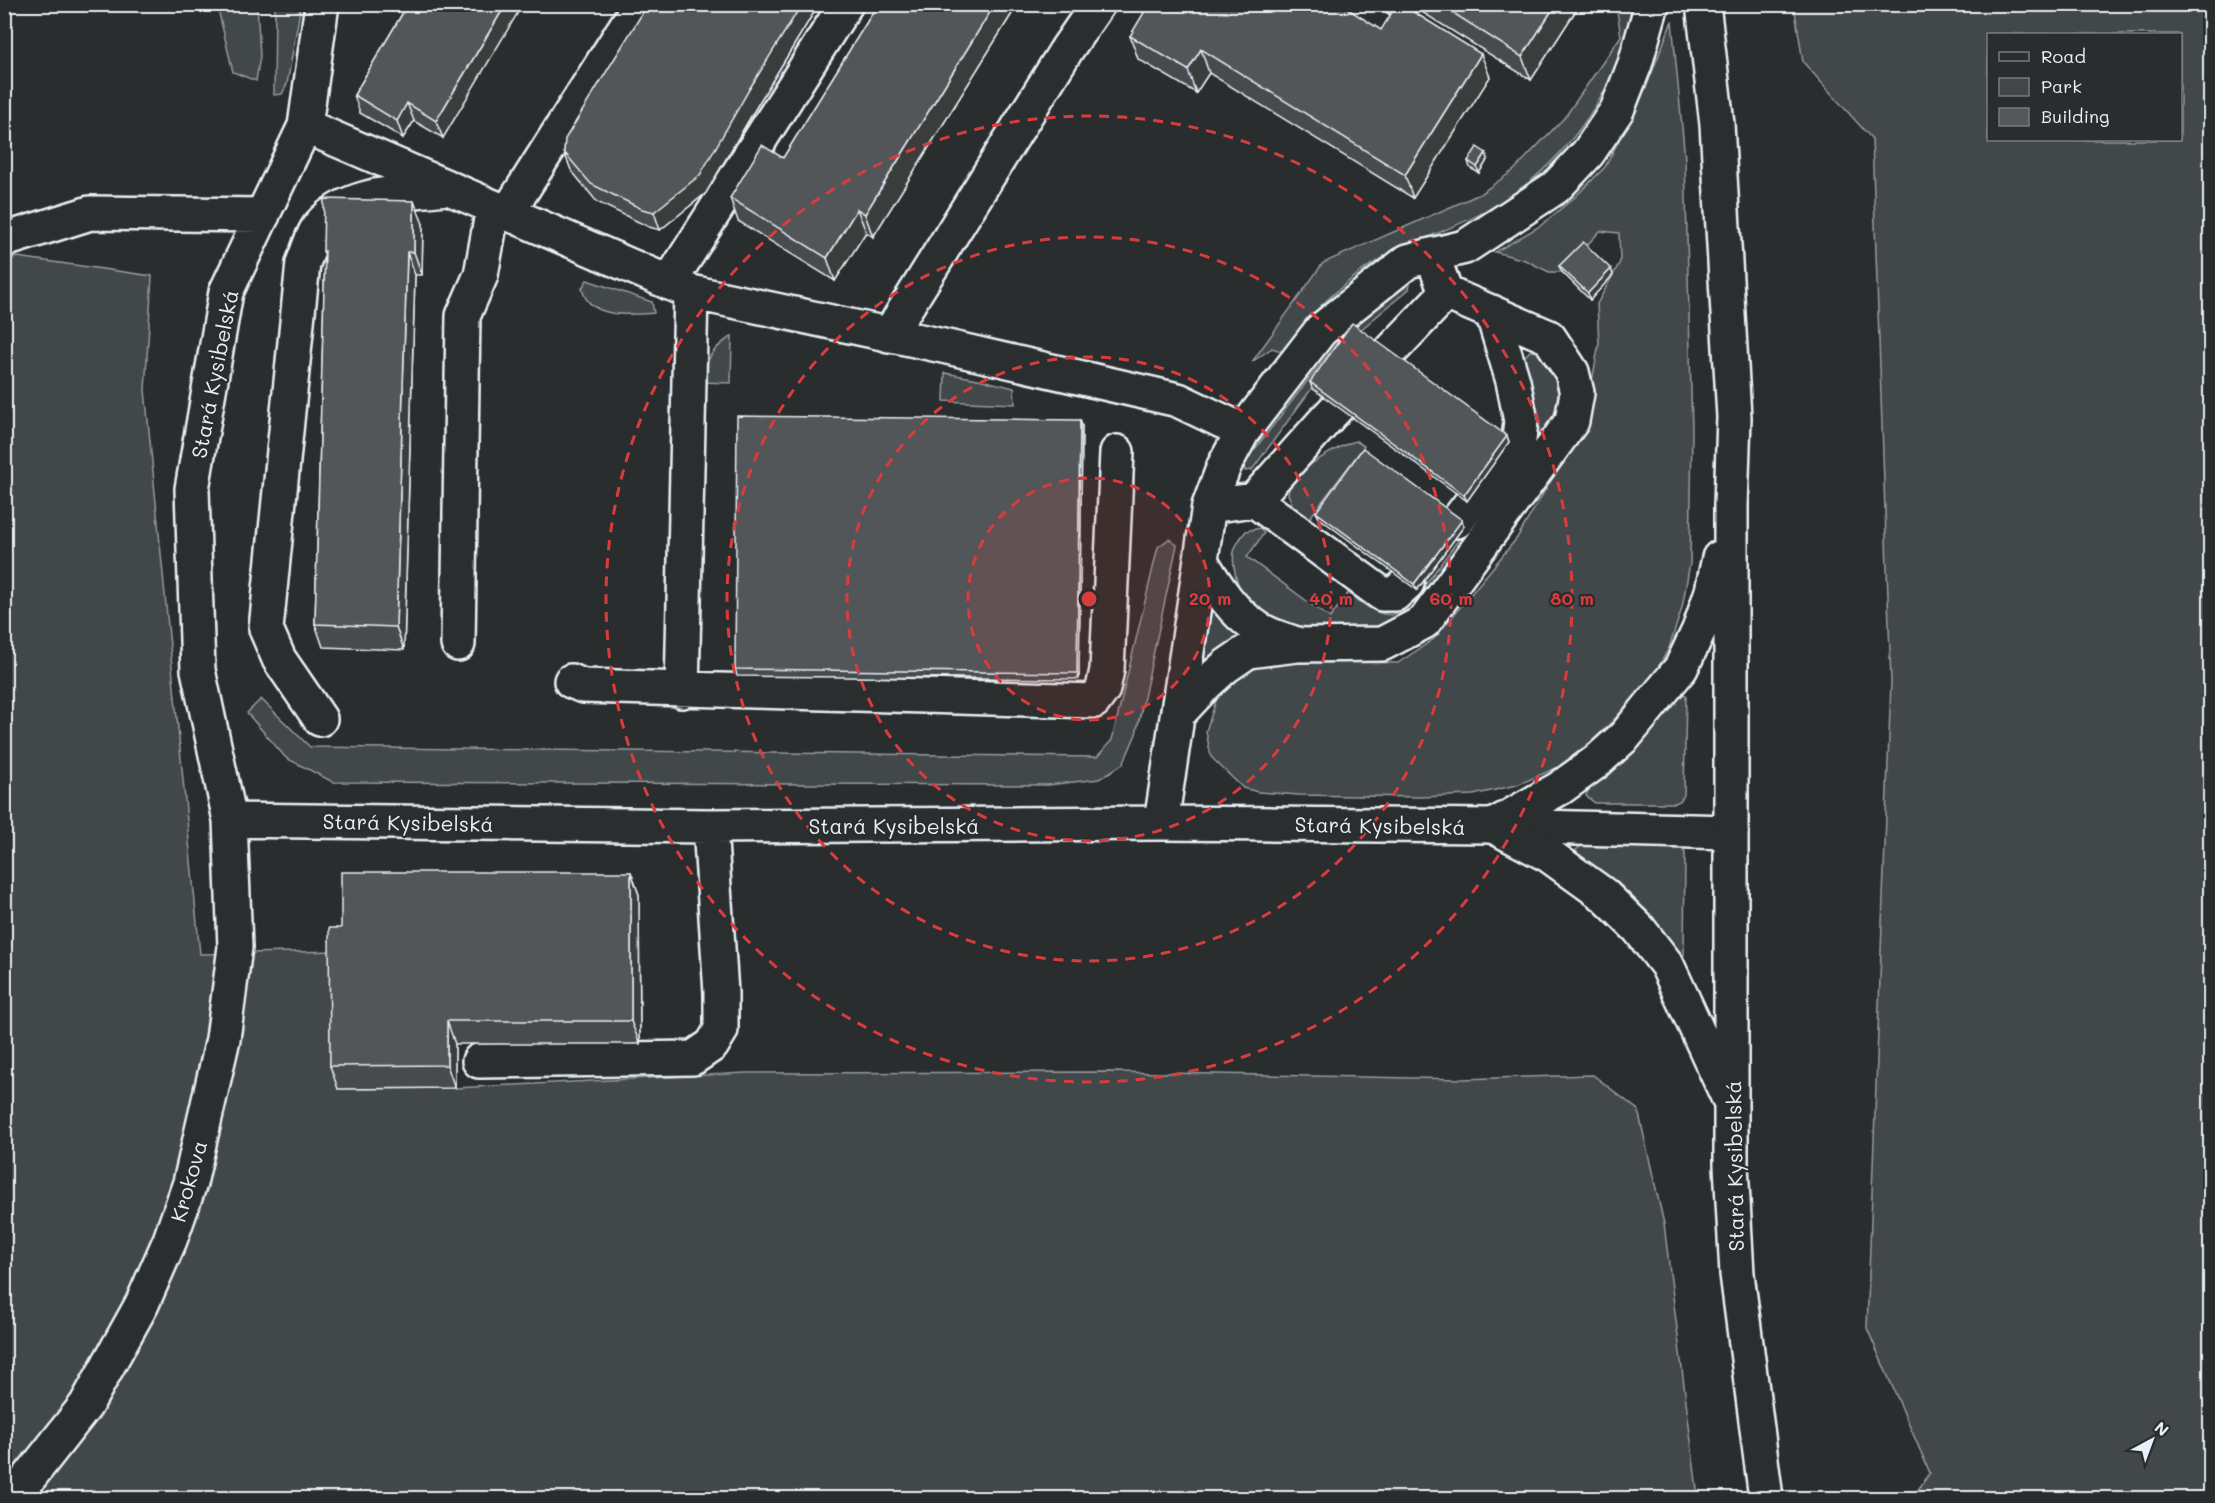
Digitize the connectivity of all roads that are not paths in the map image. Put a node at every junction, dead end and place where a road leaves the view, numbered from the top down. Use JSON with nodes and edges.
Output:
{"nodes":[{"id":1,"x":322,"y":4,"type":"edge"},
{"id":2,"x":640,"y":4,"type":"edge"},
{"id":3,"x":846,"y":4,"type":"edge"},
{"id":4,"x":1098,"y":4,"type":"edge"},
{"id":5,"x":1342,"y":4,"type":"edge"},
{"id":6,"x":1652,"y":4,"type":"edge"},
{"id":7,"x":1703,"y":4,"type":"edge"},
{"id":8,"x":1386,"y":33,"type":"edge"},
{"id":9,"x":305,"y":126,"type":"junction"},
{"id":10,"x":447,"y":188,"type":"junction"},
{"id":11,"x":500,"y":211,"type":"junction"},
{"id":12,"x":263,"y":215,"type":"junction"},
{"id":13,"x":4,"y":240,"type":"edge"},
{"id":14,"x":1432,"y":255,"type":"junction"},
{"id":15,"x":680,"y":287,"type":"junction"},
{"id":16,"x":1446,"y":293,"type":"junction"},
{"id":17,"x":1492,"y":312,"type":"junction"},
{"id":18,"x":889,"y":335,"type":"junction"},
{"id":19,"x":1243,"y":431,"type":"junction"},
{"id":20,"x":1117,"y":452,"type":"dead end"},
{"id":21,"x":1254,"y":501,"type":"junction"},
{"id":22,"x":1209,"y":506,"type":"junction"},
{"id":23,"x":1731,"y":506,"type":"junction"},
{"id":24,"x":1457,"y":521,"type":"edge"},
{"id":25,"x":1201,"y":561,"type":"junction"},
{"id":26,"x":1407,"y":583,"type":"edge"},
{"id":27,"x":458,"y":644,"type":"dead end"},
{"id":28,"x":1297,"y":645,"type":"junction"},
{"id":29,"x":571,"y":681,"type":"dead end"},
{"id":30,"x":682,"y":691,"type":"junction"},
{"id":31,"x":1178,"y":714,"type":"junction"},
{"id":32,"x":320,"y":719,"type":"dead end"},
{"id":33,"x":230,"y":820,"type":"junction"},
{"id":34,"x":1161,"y":823,"type":"junction"},
{"id":35,"x":710,"y":826,"type":"junction"},
{"id":36,"x":1494,"y":826,"type":"junction"},
{"id":37,"x":1731,"y":832,"type":"junction"},
{"id":38,"x":479,"y":1061,"type":"dead end"},
{"id":39,"x":1732,"y":1106,"type":"junction"},
{"id":40,"x":13,"y":1498,"type":"edge"},
{"id":41,"x":1766,"y":1498,"type":"edge"}],
"edges":[{"from":1,"to":9,"type":"street","name":"Stará Kysibelská"},
{"from":2,"to":11,"type":"street"},
{"from":3,"to":15,"type":"street"},
{"from":4,"to":18,"type":"street"},
{"from":5,"to":8,"type":"street"},
{"from":6,"to":14,"type":"street"},
{"from":7,"to":23,"type":"street"},
{"from":9,"to":10,"type":"street"},
{"from":9,"to":12,"type":"street","name":"Stará Kysibelská"},
{"from":10,"to":11,"type":"street"},
{"from":10,"to":32,"type":"street"},
{"from":11,"to":15,"type":"street"},
{"from":11,"to":27,"type":"street"},
{"from":12,"to":13,"type":"street"},
{"from":12,"to":33,"type":"street","name":"Stará Kysibelská"},
{"from":14,"to":16,"type":"street"},
{"from":14,"to":19,"type":"street"},
{"from":15,"to":18,"type":"street"},
{"from":15,"to":30,"type":"street"},
{"from":16,"to":17,"type":"street"},
{"from":16,"to":21,"type":"street"},
{"from":17,"to":24,"type":"street"},
{"from":17,"to":28,"type":"street"},
{"from":18,"to":19,"type":"street"},
{"from":19,"to":22,"type":"street"},
{"from":20,"to":30,"type":"street"},
{"from":21,"to":22,"type":"street"},
{"from":21,"to":26,"type":"street"},
{"from":22,"to":25,"type":"street"},
{"from":23,"to":36,"type":"street"},
{"from":23,"to":37,"type":"street"},
{"from":25,"to":28,"type":"street"},
{"from":25,"to":31,"type":"street"},
{"from":28,"to":31,"type":"street"},
{"from":29,"to":30,"type":"street"},
{"from":31,"to":34,"type":"street"},
{"from":33,"to":35,"type":"street","name":"Stará Kysibelská"},
{"from":33,"to":40,"type":"street","name":"Krokova"},
{"from":34,"to":35,"type":"street","name":"Stará Kysibelská"},
{"from":34,"to":36,"type":"street","name":"Stará Kysibelská"},
{"from":35,"to":38,"type":"street"},
{"from":36,"to":37,"type":"street","name":"Stará Kysibelská"},
{"from":36,"to":39,"type":"street"},
{"from":37,"to":39,"type":"street","name":"Stará Kysibelská"},
{"from":39,"to":41,"type":"street","name":"Stará Kysibelská"}]}
